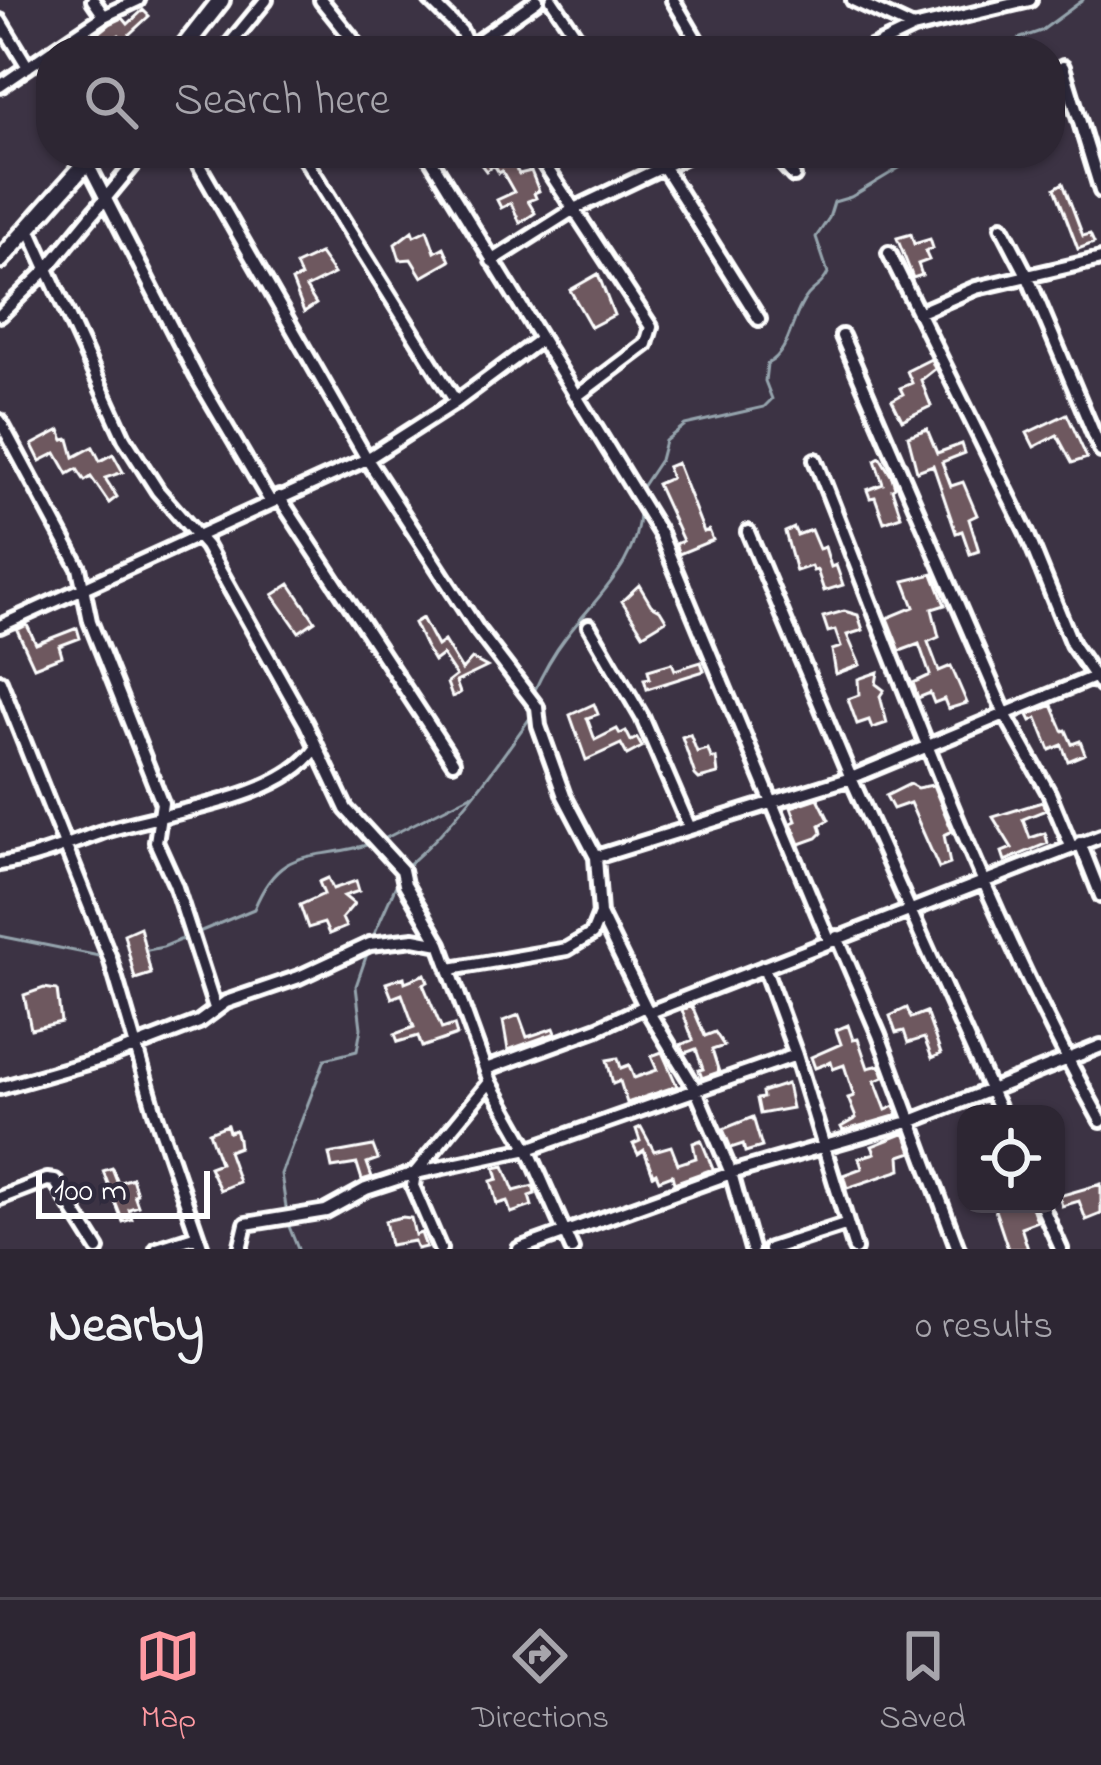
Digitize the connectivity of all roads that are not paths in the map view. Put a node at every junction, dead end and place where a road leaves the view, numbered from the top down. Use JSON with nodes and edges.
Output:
{"nodes":[{"id":1,"x":93,"y":0,"type":"edge"},
{"id":2,"x":138,"y":0,"type":"edge"},
{"id":3,"x":221,"y":0,"type":"edge"},
{"id":4,"x":266,"y":0,"type":"edge"},
{"id":5,"x":321,"y":0,"type":"edge"},
{"id":6,"x":430,"y":0,"type":"edge"},
{"id":7,"x":537,"y":0,"type":"edge"},
{"id":8,"x":552,"y":0,"type":"edge"},
{"id":9,"x":673,"y":0,"type":"edge"},
{"id":10,"x":853,"y":0,"type":"edge"},
{"id":11,"x":1030,"y":0,"type":"edge"},
{"id":12,"x":1013,"y":3,"type":"edge"},
{"id":13,"x":104,"y":16,"type":"junction"},
{"id":14,"x":0,"y":21,"type":"edge"},
{"id":15,"x":913,"y":28,"type":"junction"},
{"id":16,"x":74,"y":36,"type":"edge"},
{"id":17,"x":193,"y":36,"type":"edge"},
{"id":18,"x":240,"y":36,"type":"edge"},
{"id":19,"x":350,"y":36,"type":"edge"},
{"id":20,"x":462,"y":36,"type":"edge"},
{"id":21,"x":487,"y":36,"type":"edge"},
{"id":22,"x":576,"y":36,"type":"edge"},
{"id":23,"x":695,"y":36,"type":"edge"},
{"id":24,"x":896,"y":36,"type":"edge"},
{"id":25,"x":36,"y":61,"type":"edge"},
{"id":26,"x":28,"y":67,"type":"junction"},
{"id":27,"x":1065,"y":74,"type":"edge"},
{"id":28,"x":0,"y":86,"type":"edge"},
{"id":29,"x":81,"y":168,"type":"edge"},
{"id":30,"x":95,"y":168,"type":"edge"},
{"id":31,"x":130,"y":168,"type":"edge"},
{"id":32,"x":201,"y":168,"type":"edge"},
{"id":33,"x":310,"y":168,"type":"edge"},
{"id":34,"x":437,"y":168,"type":"edge"},
{"id":35,"x":547,"y":168,"type":"edge"},
{"id":36,"x":664,"y":168,"type":"joint"},
{"id":37,"x":787,"y":168,"type":"edge"},
{"id":38,"x":794,"y":176,"type":"dead end"},
{"id":39,"x":1101,"y":191,"type":"edge"},
{"id":40,"x":106,"y":197,"type":"junction"},
{"id":41,"x":574,"y":209,"type":"junction"},
{"id":42,"x":1002,"y":227,"type":"dead end"},
{"id":43,"x":28,"y":229,"type":"junction"},
{"id":44,"x":890,"y":253,"type":"dead end"},
{"id":45,"x":1101,"y":259,"type":"edge"},
{"id":46,"x":0,"y":260,"type":"edge"},
{"id":47,"x":492,"y":261,"type":"junction"},
{"id":48,"x":47,"y":269,"type":"junction"},
{"id":49,"x":1027,"y":275,"type":"junction"},
{"id":50,"x":918,"y":314,"type":"junction"},
{"id":51,"x":0,"y":315,"type":"edge"},
{"id":52,"x":759,"y":319,"type":"dead end"},
{"id":53,"x":842,"y":336,"type":"dead end"},
{"id":54,"x":541,"y":339,"type":"junction"},
{"id":55,"x":577,"y":396,"type":"junction"},
{"id":56,"x":456,"y":402,"type":"junction"},
{"id":57,"x":0,"y":421,"type":"edge"},
{"id":58,"x":1101,"y":452,"type":"edge"},
{"id":59,"x":367,"y":459,"type":"junction"},
{"id":60,"x":815,"y":460,"type":"dead end"},
{"id":61,"x":275,"y":499,"type":"junction"},
{"id":62,"x":748,"y":532,"type":"dead end"},
{"id":63,"x":195,"y":534,"type":"junction"},
{"id":64,"x":85,"y":586,"type":"junction"},
{"id":65,"x":0,"y":626,"type":"edge"},
{"id":66,"x":590,"y":626,"type":"dead end"},
{"id":67,"x":1099,"y":679,"type":"edge"},
{"id":68,"x":0,"y":680,"type":"edge"},
{"id":69,"x":1005,"y":714,"type":"junction"},
{"id":70,"x":926,"y":743,"type":"junction"},
{"id":71,"x":316,"y":748,"type":"junction"},
{"id":72,"x":452,"y":762,"type":"dead end"},
{"id":73,"x":851,"y":778,"type":"junction"},
{"id":74,"x":770,"y":803,"type":"junction"},
{"id":75,"x":162,"y":815,"type":"junction"},
{"id":76,"x":689,"y":826,"type":"junction"},
{"id":77,"x":1101,"y":836,"type":"edge"},
{"id":78,"x":1076,"y":845,"type":"junction"},
{"id":79,"x":66,"y":848,"type":"junction"},
{"id":80,"x":596,"y":857,"type":"junction"},
{"id":81,"x":0,"y":864,"type":"edge"},
{"id":82,"x":985,"y":879,"type":"junction"},
{"id":83,"x":1101,"y":896,"type":"edge"},
{"id":84,"x":910,"y":909,"type":"junction"},
{"id":85,"x":600,"y":914,"type":"junction"},
{"id":86,"x":833,"y":938,"type":"junction"},
{"id":87,"x":440,"y":944,"type":"junction"},
{"id":88,"x":764,"y":968,"type":"junction"},
{"id":89,"x":450,"y":969,"type":"junction"},
{"id":90,"x":215,"y":1008,"type":"junction"},
{"id":91,"x":647,"y":1009,"type":"junction"},
{"id":92,"x":1101,"y":1046,"type":"edge"},
{"id":93,"x":135,"y":1047,"type":"junction"},
{"id":94,"x":796,"y":1055,"type":"junction"},
{"id":95,"x":1067,"y":1060,"type":"junction"},
{"id":96,"x":488,"y":1076,"type":"junction"},
{"id":97,"x":0,"y":1088,"type":"edge"},
{"id":98,"x":695,"y":1088,"type":"junction"},
{"id":99,"x":991,"y":1092,"type":"junction"},
{"id":100,"x":997,"y":1105,"type":"edge"},
{"id":101,"x":1101,"y":1120,"type":"edge"},
{"id":102,"x":912,"y":1121,"type":"junction"},
{"id":103,"x":824,"y":1148,"type":"junction"},
{"id":104,"x":528,"y":1149,"type":"junction"},
{"id":105,"x":731,"y":1173,"type":"junction"},
{"id":106,"x":415,"y":1174,"type":"junction"},
{"id":107,"x":0,"y":1198,"type":"edge"},
{"id":108,"x":1045,"y":1213,"type":"edge"},
{"id":109,"x":845,"y":1226,"type":"junction"},
{"id":110,"x":565,"y":1234,"type":"junction"},
{"id":111,"x":200,"y":1242,"type":"edge"},
{"id":112,"x":98,"y":1249,"type":"edge"},
{"id":113,"x":157,"y":1249,"type":"edge"},
{"id":114,"x":241,"y":1249,"type":"edge"},
{"id":115,"x":440,"y":1249,"type":"edge"},
{"id":116,"x":519,"y":1249,"type":"edge"},
{"id":117,"x":572,"y":1249,"type":"edge"},
{"id":118,"x":752,"y":1249,"type":"edge"},
{"id":119,"x":770,"y":1249,"type":"edge"},
{"id":120,"x":855,"y":1249,"type":"edge"},
{"id":121,"x":958,"y":1249,"type":"edge"},
{"id":122,"x":1061,"y":1249,"type":"edge"}],
"edges":[{"from":1,"to":13,"type":"street"},
{"from":2,"to":13,"type":"street"},
{"from":3,"to":17,"type":"main road"},
{"from":4,"to":18,"type":"street"},
{"from":5,"to":19,"type":"street"},
{"from":6,"to":20,"type":"street"},
{"from":7,"to":21,"type":"street"},
{"from":8,"to":22,"type":"street"},
{"from":9,"to":23,"type":"street"},
{"from":10,"to":15,"type":"street"},
{"from":11,"to":12,"type":"street"},
{"from":12,"to":15,"type":"street"},
{"from":13,"to":16,"type":"street"},
{"from":14,"to":26,"type":"street"},
{"from":15,"to":24,"type":"street"},
{"from":25,"to":26,"type":"street"},
{"from":26,"to":28,"type":"street"},
{"from":27,"to":39,"type":"street"},
{"from":29,"to":43,"type":"main road"},
{"from":30,"to":40,"type":"street"},
{"from":31,"to":40,"type":"street"},
{"from":32,"to":59,"type":"street"},
{"from":33,"to":56,"type":"street"},
{"from":34,"to":47,"type":"street"},
{"from":35,"to":41,"type":"street"},
{"from":36,"to":41,"type":"street"},
{"from":36,"to":52,"type":"street"},
{"from":37,"to":38,"type":"street"},
{"from":40,"to":48,"type":"street"},
{"from":40,"to":61,"type":"street"},
{"from":41,"to":47,"type":"street"},
{"from":41,"to":55,"type":"street"},
{"from":42,"to":49,"type":"street"},
{"from":43,"to":46,"type":"main road"},
{"from":43,"to":48,"type":"street"},
{"from":44,"to":50,"type":"street"},
{"from":45,"to":49,"type":"street"},
{"from":47,"to":54,"type":"street"},
{"from":48,"to":51,"type":"street"},
{"from":48,"to":63,"type":"street"},
{"from":49,"to":50,"type":"street"},
{"from":49,"to":58,"type":"street"},
{"from":50,"to":67,"type":"street"},
{"from":53,"to":69,"type":"street"},
{"from":54,"to":55,"type":"street"},
{"from":54,"to":56,"type":"street"},
{"from":55,"to":74,"type":"street"},
{"from":56,"to":59,"type":"street"},
{"from":57,"to":64,"type":"street"},
{"from":59,"to":61,"type":"street"},
{"from":59,"to":80,"type":"street"},
{"from":60,"to":70,"type":"street"},
{"from":61,"to":63,"type":"street"},
{"from":61,"to":72,"type":"street"},
{"from":62,"to":73,"type":"street"},
{"from":63,"to":64,"type":"street"},
{"from":63,"to":71,"type":"street"},
{"from":64,"to":65,"type":"street"},
{"from":64,"to":75,"type":"street"},
{"from":66,"to":76,"type":"street"},
{"from":67,"to":69,"type":"street"},
{"from":68,"to":79,"type":"street"},
{"from":69,"to":70,"type":"street"},
{"from":69,"to":78,"type":"street"},
{"from":70,"to":73,"type":"street"},
{"from":70,"to":82,"type":"street"},
{"from":71,"to":75,"type":"street"},
{"from":71,"to":87,"type":"street"},
{"from":73,"to":74,"type":"street"},
{"from":73,"to":84,"type":"street"},
{"from":74,"to":76,"type":"street"},
{"from":74,"to":86,"type":"street"},
{"from":75,"to":79,"type":"street"},
{"from":75,"to":90,"type":"street"},
{"from":76,"to":80,"type":"street"},
{"from":77,"to":78,"type":"street"},
{"from":78,"to":82,"type":"street"},
{"from":78,"to":83,"type":"street"},
{"from":79,"to":81,"type":"street"},
{"from":79,"to":93,"type":"street"},
{"from":80,"to":85,"type":"street"},
{"from":82,"to":84,"type":"street"},
{"from":82,"to":95,"type":"street"},
{"from":84,"to":86,"type":"street"},
{"from":84,"to":99,"type":"street"},
{"from":85,"to":89,"type":"street"},
{"from":85,"to":91,"type":"street"},
{"from":86,"to":88,"type":"street"},
{"from":86,"to":102,"type":"street"},
{"from":87,"to":89,"type":"street"},
{"from":87,"to":90,"type":"street"},
{"from":88,"to":91,"type":"street"},
{"from":88,"to":94,"type":"street"},
{"from":89,"to":96,"type":"street"},
{"from":90,"to":93,"type":"street"},
{"from":91,"to":96,"type":"street"},
{"from":91,"to":98,"type":"street"},
{"from":92,"to":95,"type":"street"},
{"from":93,"to":97,"type":"street"},
{"from":93,"to":111,"type":"street"},
{"from":94,"to":98,"type":"street"},
{"from":94,"to":103,"type":"street"},
{"from":95,"to":99,"type":"street"},
{"from":95,"to":101,"type":"street"},
{"from":96,"to":104,"type":"street"},
{"from":96,"to":106,"type":"street"},
{"from":98,"to":104,"type":"street"},
{"from":98,"to":105,"type":"street"},
{"from":99,"to":100,"type":"street"},
{"from":99,"to":102,"type":"street"},
{"from":102,"to":103,"type":"street"},
{"from":102,"to":121,"type":"street"},
{"from":103,"to":105,"type":"street"},
{"from":103,"to":109,"type":"street"},
{"from":104,"to":106,"type":"street"},
{"from":104,"to":110,"type":"street"},
{"from":105,"to":110,"type":"street"},
{"from":105,"to":118,"type":"street"},
{"from":106,"to":114,"type":"street"},
{"from":106,"to":115,"type":"street"},
{"from":107,"to":112,"type":"street"},
{"from":108,"to":122,"type":"street"},
{"from":109,"to":119,"type":"street"},
{"from":109,"to":120,"type":"street"},
{"from":110,"to":116,"type":"street"},
{"from":110,"to":117,"type":"street"},
{"from":111,"to":113,"type":"street"}]}
